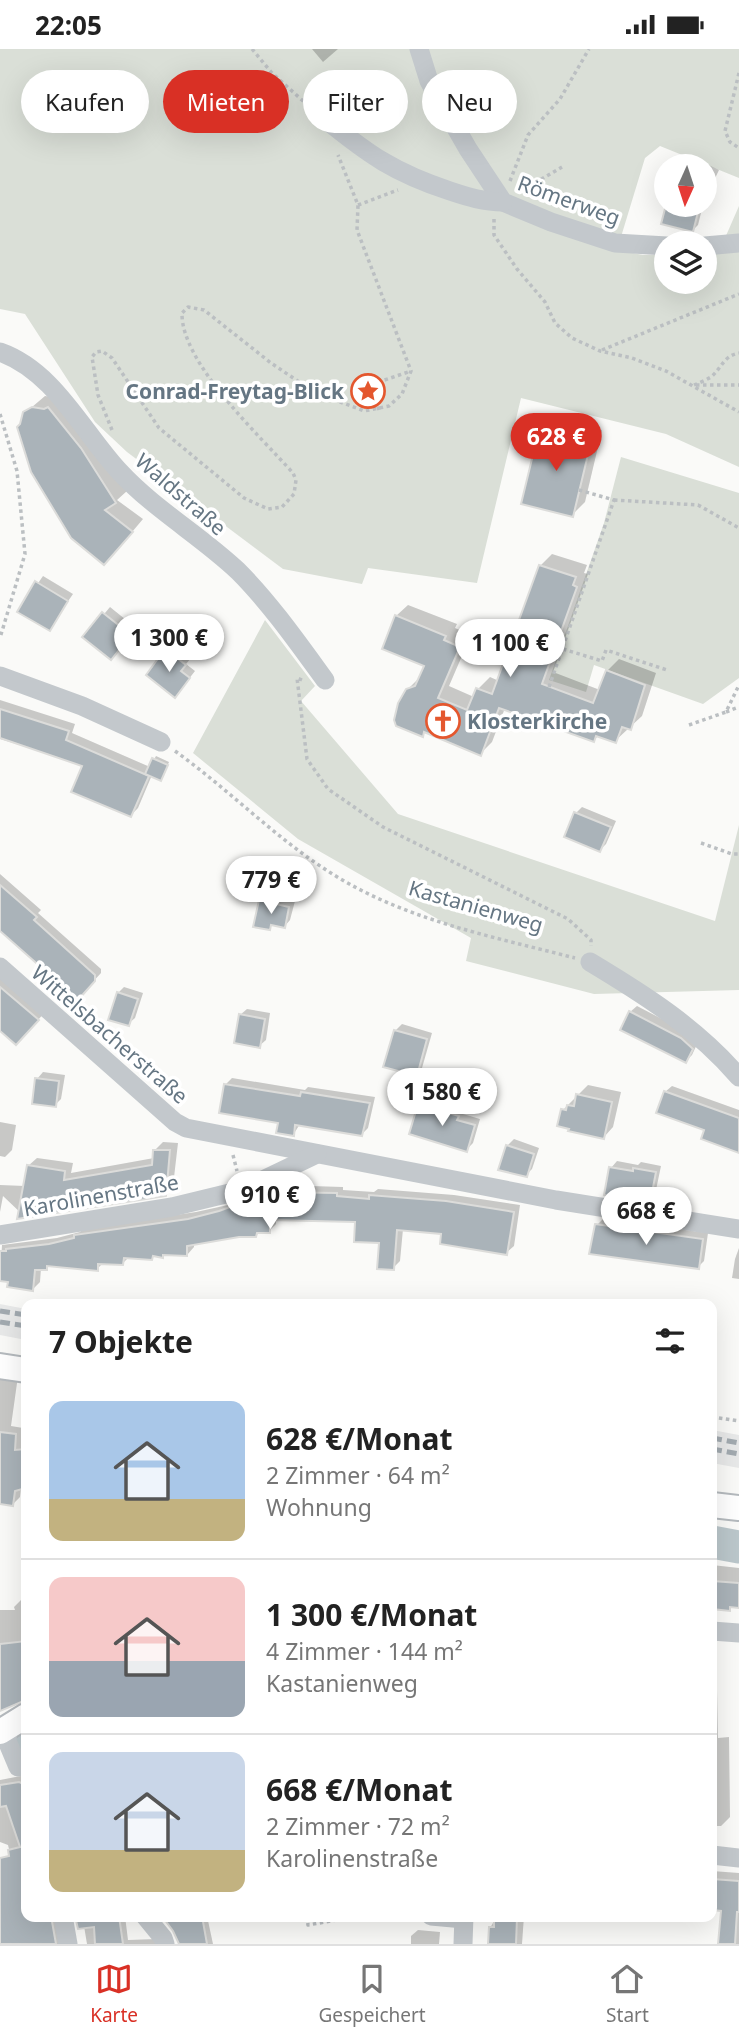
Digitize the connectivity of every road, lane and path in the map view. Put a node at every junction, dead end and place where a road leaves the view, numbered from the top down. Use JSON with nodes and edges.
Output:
{"nodes":[{"id":1,"x":252,"y":49,"type":"edge"},
{"id":2,"x":419,"y":49,"type":"edge"},
{"id":3,"x":589,"y":49,"type":"edge"},
{"id":4,"x":739,"y":73,"type":"edge"},
{"id":5,"x":303,"y":102,"type":"edge"},
{"id":6,"x":328,"y":133,"type":"edge"},
{"id":7,"x":342,"y":133,"type":"edge"},
{"id":8,"x":739,"y":148,"type":"edge"},
{"id":9,"x":562,"y":167,"type":"dead end"},
{"id":10,"x":401,"y":190,"type":"dead end"},
{"id":11,"x":504,"y":202,"type":"junction"},
{"id":12,"x":358,"y":205,"type":"junction"},
{"id":13,"x":739,"y":243,"type":"edge"},
{"id":14,"x":654,"y":245,"type":"edge"},
{"id":15,"x":717,"y":245,"type":"edge"},
{"id":16,"x":739,"y":294,"type":"edge"},
{"id":17,"x":600,"y":351,"type":"junction"},
{"id":18,"x":0,"y":352,"type":"edge"},
{"id":19,"x":739,"y":353,"type":"edge"},
{"id":20,"x":411,"y":371,"type":"junction"},
{"id":21,"x":694,"y":385,"type":"junction"},
{"id":22,"x":739,"y":386,"type":"edge"},
{"id":23,"x":379,"y":410,"type":"junction"},
{"id":24,"x":739,"y":412,"type":"edge"},
{"id":25,"x":0,"y":414,"type":"edge"},
{"id":26,"x":118,"y":470,"type":"junction"},
{"id":27,"x":579,"y":490,"type":"dead end"},
{"id":28,"x":614,"y":500,"type":"junction"},
{"id":29,"x":739,"y":528,"type":"edge"},
{"id":30,"x":0,"y":638,"type":"edge"},
{"id":31,"x":563,"y":649,"type":"junction"},
{"id":32,"x":667,"y":670,"type":"dead end"},
{"id":33,"x":0,"y":676,"type":"edge"},
{"id":34,"x":326,"y":680,"type":"dead end"},
{"id":35,"x":739,"y":685,"type":"edge"},
{"id":36,"x":549,"y":687,"type":"dead end"},
{"id":37,"x":298,"y":701,"type":"dead end"},
{"id":38,"x":739,"y":707,"type":"edge"},
{"id":39,"x":726,"y":712,"type":"junction"},
{"id":40,"x":543,"y":723,"type":"dead end"},
{"id":41,"x":689,"y":725,"type":"dead end"},
{"id":42,"x":540,"y":730,"type":"dead end"},
{"id":43,"x":161,"y":742,"type":"dead end"},
{"id":44,"x":185,"y":759,"type":"dead end"},
{"id":45,"x":701,"y":843,"type":"dead end"},
{"id":46,"x":739,"y":854,"type":"edge"},
{"id":47,"x":590,"y":962,"type":"junction"},
{"id":48,"x":0,"y":967,"type":"edge"},
{"id":49,"x":739,"y":1077,"type":"edge"},
{"id":50,"x":229,"y":1138,"type":"junction"},
{"id":51,"x":317,"y":1154,"type":"junction"},
{"id":52,"x":242,"y":1190,"type":"junction"},
{"id":53,"x":733,"y":1224,"type":"edge"},
{"id":54,"x":0,"y":1235,"type":"edge"},
{"id":55,"x":0,"y":1367,"type":"edge"},
{"id":56,"x":21,"y":1369,"type":"edge"},
{"id":57,"x":717,"y":1418,"type":"edge"},
{"id":58,"x":739,"y":1421,"type":"edge"},
{"id":59,"x":717,"y":1506,"type":"edge"},
{"id":60,"x":739,"y":1508,"type":"edge"},
{"id":61,"x":717,"y":1631,"type":"edge"},
{"id":62,"x":739,"y":1633,"type":"edge"},
{"id":63,"x":11,"y":1725,"type":"edge"},
{"id":64,"x":15,"y":1767,"type":"edge"},
{"id":65,"x":717,"y":1856,"type":"edge"},
{"id":66,"x":739,"y":1858,"type":"edge"},
{"id":67,"x":64,"y":1922,"type":"edge"},
{"id":68,"x":150,"y":1922,"type":"edge"},
{"id":69,"x":308,"y":1922,"type":"edge"},
{"id":70,"x":325,"y":1922,"type":"edge"},
{"id":71,"x":464,"y":1922,"type":"edge"},
{"id":72,"x":68,"y":1944,"type":"edge"},
{"id":73,"x":165,"y":1944,"type":"edge"},
{"id":74,"x":463,"y":1944,"type":"edge"}],
"edges":[{"from":1,"to":5,"type":"path"},
{"from":2,"to":11,"type":"street","name":"Römerweg"},
{"from":3,"to":11,"type":"path"},
{"from":4,"to":8,"type":"path"},
{"from":6,"to":12,"type":"path"},
{"from":7,"to":11,"type":"street"},
{"from":9,"to":11,"type":"path"},
{"from":10,"to":12,"type":"path"},
{"from":11,"to":14,"type":"street","name":"Römerweg"},
{"from":11,"to":17,"type":"path"},
{"from":12,"to":20,"type":"path"},
{"from":13,"to":15,"type":"street"},
{"from":16,"to":17,"type":"path"},
{"from":17,"to":21,"type":"path"},
{"from":18,"to":26,"type":"street","name":"Waldstraße"},
{"from":19,"to":21,"type":"path"},
{"from":20,"to":23,"type":"path"},
{"from":20,"to":23,"type":"path"},
{"from":21,"to":22,"type":"path"},
{"from":21,"to":24,"type":"path"},
{"from":23,"to":26,"type":"path"},
{"from":25,"to":30,"type":"path"},
{"from":26,"to":34,"type":"street","name":"Waldstraße"},
{"from":27,"to":28,"type":"path"},
{"from":28,"to":29,"type":"path"},
{"from":28,"to":31,"type":"path"},
{"from":31,"to":32,"type":"path"},
{"from":31,"to":36,"type":"path"},
{"from":33,"to":43,"type":"street"},
{"from":35,"to":39,"type":"path"},
{"from":37,"to":47,"type":"path"},
{"from":38,"to":39,"type":"path"},
{"from":39,"to":41,"type":"path"},
{"from":40,"to":42,"type":"path"},
{"from":44,"to":47,"type":"path","name":"Kastanienweg"},
{"from":45,"to":46,"type":"path"},
{"from":47,"to":49,"type":"street"},
{"from":48,"to":50,"type":"street","name":"Wittelsbacherstraße"},
{"from":50,"to":51,"type":"street","name":"Wittelsbacherstraße"},
{"from":50,"to":52,"type":"path"},
{"from":51,"to":52,"type":"street","name":"Karolinenstraße"},
{"from":51,"to":53,"type":"street"},
{"from":52,"to":54,"type":"street","name":"Karolinenstraße"},
{"from":55,"to":56,"type":"main road"},
{"from":57,"to":58,"type":"path"},
{"from":59,"to":60,"type":"main road"},
{"from":61,"to":62,"type":"street"},
{"from":63,"to":64,"type":"street"},
{"from":65,"to":66,"type":"street"},
{"from":67,"to":72,"type":"street"},
{"from":68,"to":73,"type":"street"},
{"from":69,"to":70,"type":"path"},
{"from":71,"to":74,"type":"street"}]}
